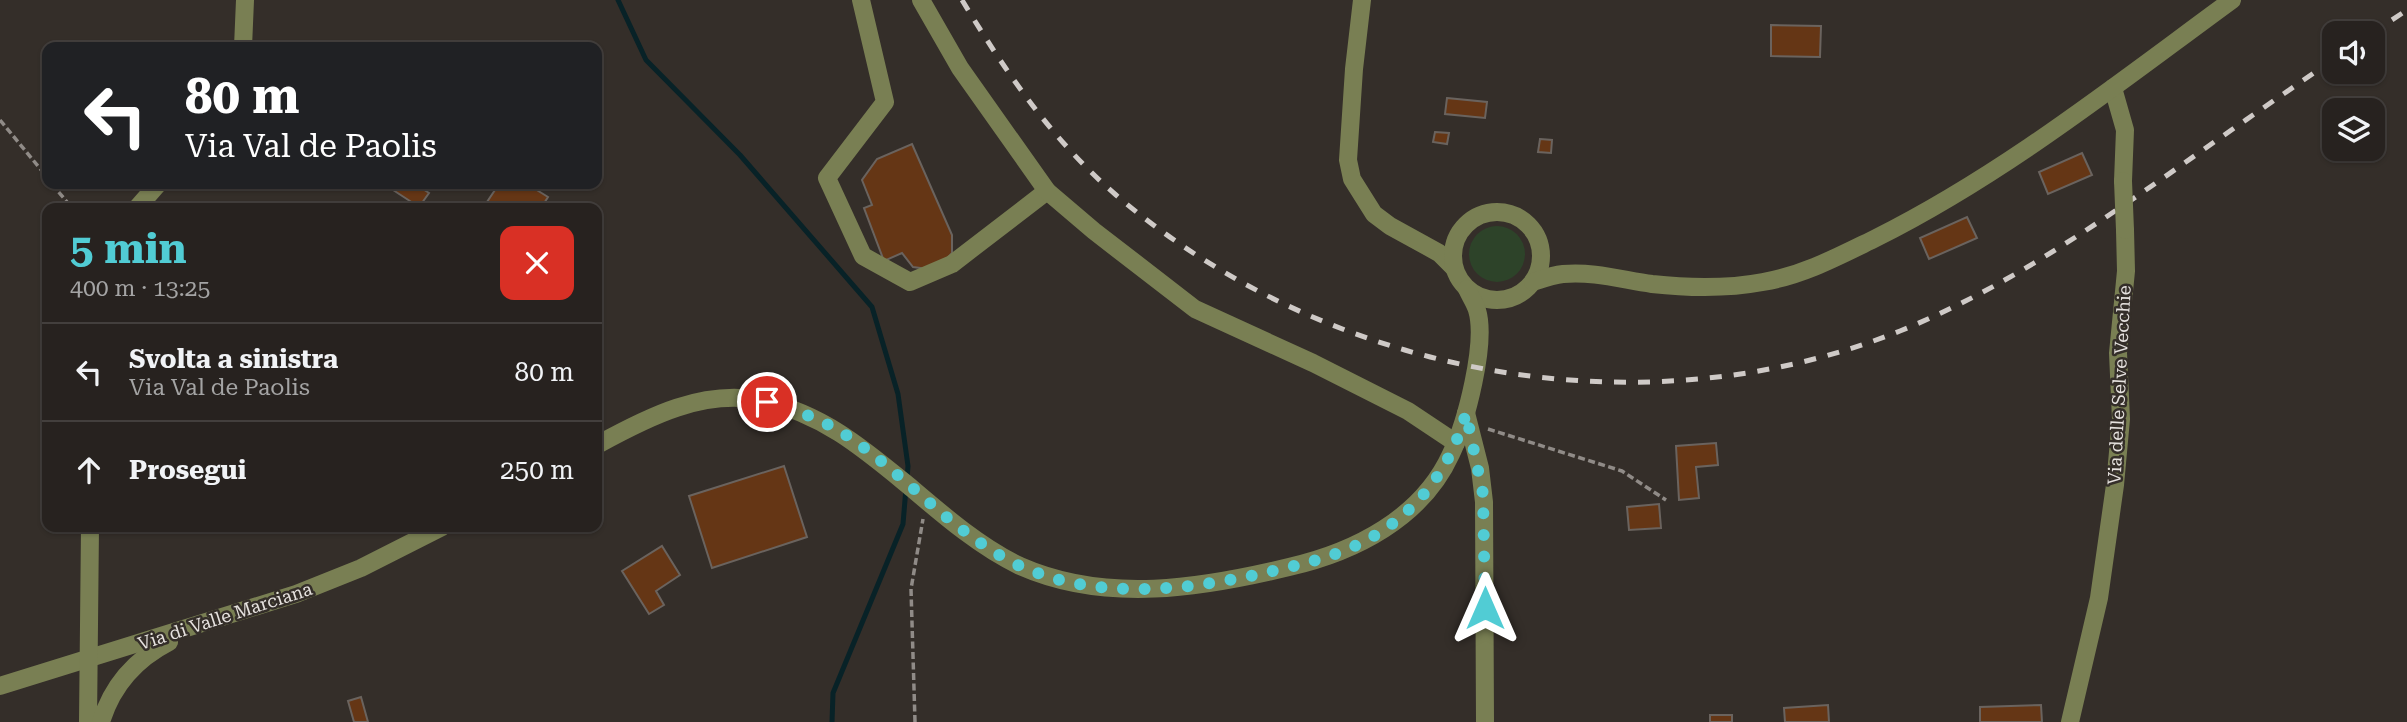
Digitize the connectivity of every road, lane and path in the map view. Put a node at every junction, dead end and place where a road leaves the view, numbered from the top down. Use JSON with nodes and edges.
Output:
{"nodes":[{"id":1,"x":245,"y":0,"type":"edge"},
{"id":2,"x":861,"y":0,"type":"edge"},
{"id":3,"x":921,"y":0,"type":"edge"},
{"id":4,"x":1362,"y":0,"type":"edge"},
{"id":5,"x":2232,"y":0,"type":"edge"},
{"id":6,"x":243,"y":42,"type":"edge"},
{"id":7,"x":2113,"y":88,"type":"junction"},
{"id":8,"x":0,"y":120,"type":"edge"},
{"id":9,"x":42,"y":171,"type":"edge"},
{"id":10,"x":56,"y":189,"type":"edge"},
{"id":11,"x":154,"y":189,"type":"edge"},
{"id":12,"x":1047,"y":191,"type":"junction"},
{"id":13,"x":68,"y":203,"type":"edge"},
{"id":14,"x":141,"y":203,"type":"edge"},
{"id":15,"x":1461,"y":229,"type":"junction"},
{"id":16,"x":1419,"y":241,"type":"junction"},
{"id":17,"x":1541,"y":258,"type":"junction"},
{"id":18,"x":1454,"y":268,"type":"junction"},
{"id":19,"x":1586,"y":274,"type":"junction"},
{"id":20,"x":1533,"y":282,"type":"junction"},
{"id":21,"x":1467,"y":289,"type":"junction"},
{"id":22,"x":1507,"y":299,"type":"junction"},
{"id":23,"x":1479,"y":335,"type":"junction"},
{"id":24,"x":1468,"y":418,"type":"junction"},
{"id":25,"x":602,"y":442,"type":"edge"},
{"id":26,"x":1456,"y":443,"type":"junction"},
{"id":27,"x":1666,"y":499,"type":"dead end"},
{"id":28,"x":926,"y":500,"type":"junction"},
{"id":29,"x":90,"y":532,"type":"edge"},
{"id":30,"x":432,"y":532,"type":"edge"},
{"id":31,"x":214,"y":620,"type":"junction"},
{"id":32,"x":89,"y":660,"type":"junction"},
{"id":33,"x":0,"y":686,"type":"edge"},
{"id":34,"x":88,"y":722,"type":"edge"},
{"id":35,"x":101,"y":722,"type":"edge"},
{"id":36,"x":915,"y":722,"type":"edge"},
{"id":37,"x":1485,"y":722,"type":"edge"},
{"id":38,"x":2070,"y":722,"type":"edge"}],
"edges":[{"from":1,"to":6,"type":"street"},
{"from":2,"to":12,"type":"street"},
{"from":3,"to":12,"type":"street"},
{"from":4,"to":16,"type":"street"},
{"from":5,"to":7,"type":"street"},
{"from":7,"to":19,"type":"street"},
{"from":7,"to":38,"type":"street","name":"Via delle Selve Vecchie","bridge":true},
{"from":8,"to":9,"type":"path"},
{"from":10,"to":13,"type":"path"},
{"from":11,"to":14,"type":"street"},
{"from":12,"to":26,"type":"street"},
{"from":15,"to":16,"type":"street"},
{"from":15,"to":17,"type":"street"},
{"from":15,"to":18,"type":"street"},
{"from":16,"to":18,"type":"street"},
{"from":17,"to":19,"type":"street"},
{"from":17,"to":20,"type":"street"},
{"from":18,"to":21,"type":"street"},
{"from":19,"to":20,"type":"street"},
{"from":20,"to":22,"type":"street"},
{"from":21,"to":22,"type":"street"},
{"from":21,"to":23,"type":"street"},
{"from":22,"to":23,"type":"street"},
{"from":23,"to":24,"type":"street"},
{"from":24,"to":26,"type":"street"},
{"from":24,"to":27,"type":"path"},
{"from":24,"to":37,"type":"street"},
{"from":25,"to":28,"type":"street"},
{"from":26,"to":28,"type":"street"},
{"from":28,"to":36,"type":"path"},
{"from":29,"to":32,"type":"street"},
{"from":30,"to":31,"type":"street","name":"Via di Valle Marciana"},
{"from":31,"to":32,"type":"street","name":"Via di Valle Marciana"},
{"from":31,"to":35,"type":"street"},
{"from":32,"to":33,"type":"street","name":"Via di Valle Marciana"},
{"from":32,"to":34,"type":"street"}]}
